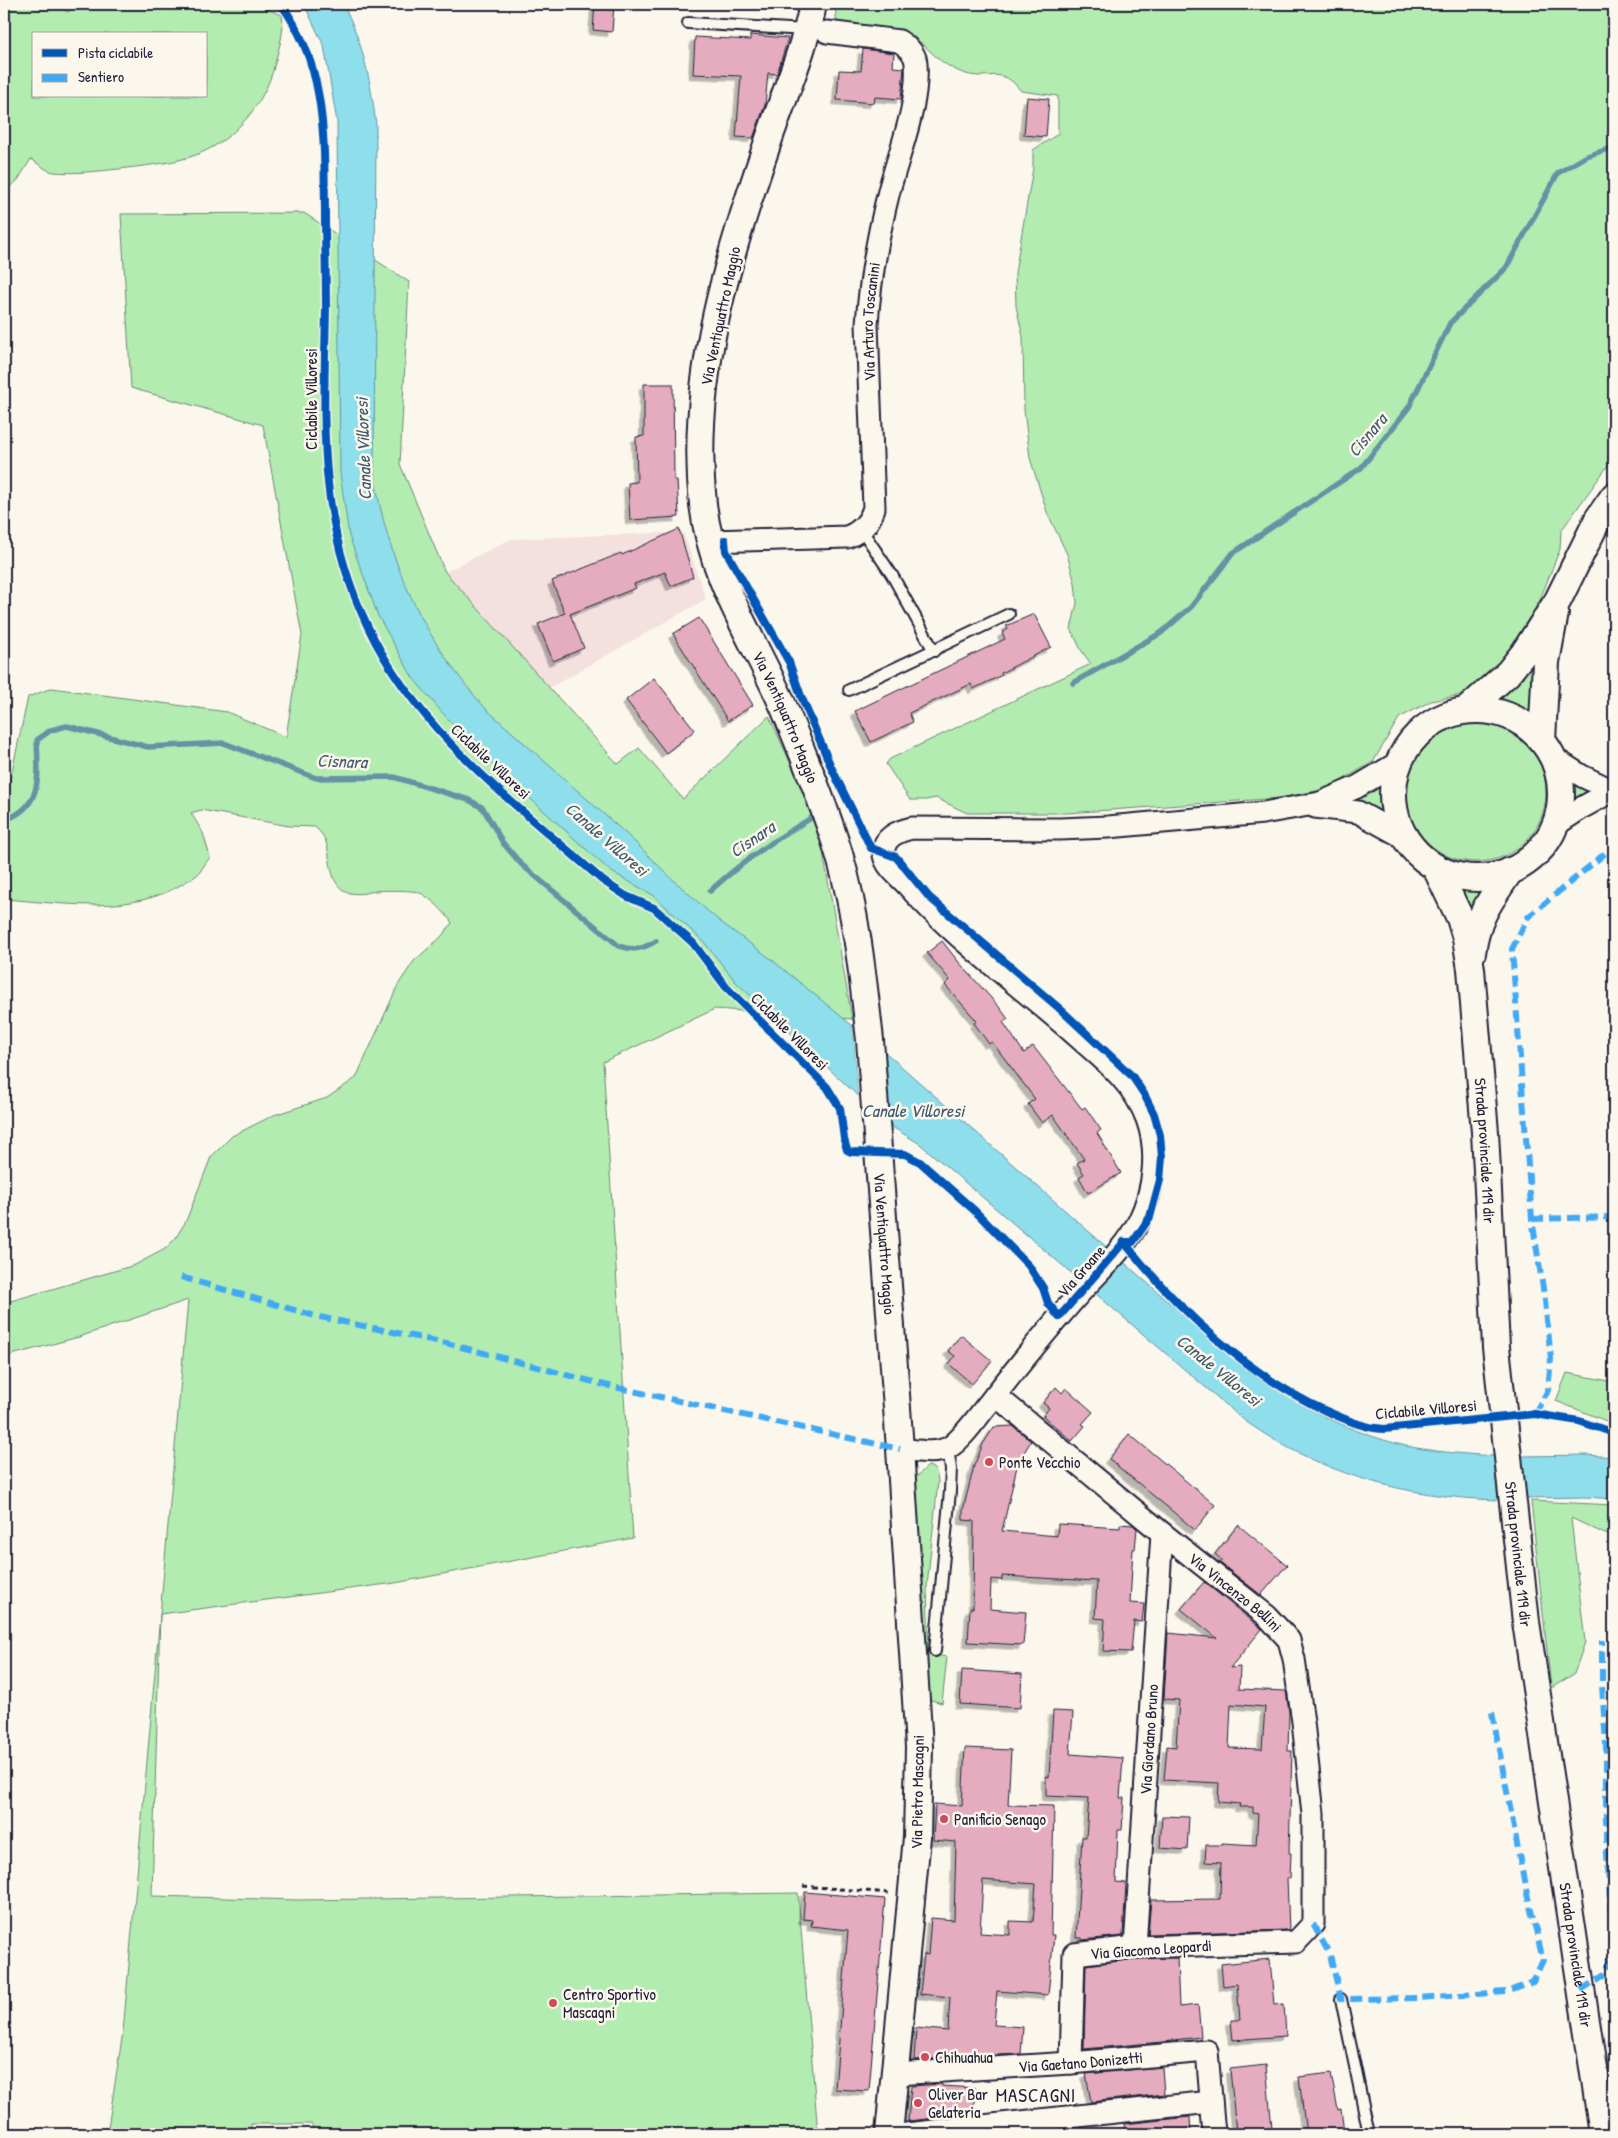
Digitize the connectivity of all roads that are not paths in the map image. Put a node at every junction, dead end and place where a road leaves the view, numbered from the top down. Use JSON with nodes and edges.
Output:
{"nodes":[{"id":1,"x":813,"y":4,"type":"edge"},
{"id":2,"x":688,"y":24,"type":"dead end"},
{"id":3,"x":817,"y":31,"type":"junction"},
{"id":4,"x":1614,"y":496,"type":"edge"},
{"id":5,"x":861,"y":529,"type":"junction"},
{"id":6,"x":710,"y":541,"type":"junction"},
{"id":7,"x":1558,"y":600,"type":"junction"},
{"id":8,"x":1009,"y":614,"type":"dead end"},
{"id":9,"x":934,"y":651,"type":"junction"},
{"id":10,"x":848,"y":690,"type":"dead end"},
{"id":11,"x":1467,"y":710,"type":"junction"},
{"id":12,"x":1547,"y":749,"type":"junction"},
{"id":13,"x":1399,"y":762,"type":"junction"},
{"id":14,"x":1613,"y":790,"type":"edge"},
{"id":15,"x":1302,"y":808,"type":"junction"},
{"id":16,"x":1554,"y":826,"type":"junction"},
{"id":17,"x":1405,"y":838,"type":"junction"},
{"id":18,"x":1436,"y":868,"type":"junction"},
{"id":19,"x":1510,"y":871,"type":"junction"},
{"id":20,"x":1470,"y":969,"type":"junction"},
{"id":21,"x":995,"y":1395,"type":"junction"},
{"id":22,"x":948,"y":1448,"type":"junction"},
{"id":23,"x":900,"y":1449,"type":"junction"},
{"id":24,"x":1162,"y":1533,"type":"junction"},
{"id":25,"x":935,"y":1651,"type":"dead end"},
{"id":26,"x":1304,"y":1934,"type":"joint"},
{"id":27,"x":1135,"y":1947,"type":"junction"},
{"id":28,"x":1342,"y":1999,"type":"dead end"},
{"id":29,"x":1071,"y":2063,"type":"junction"},
{"id":30,"x":895,"y":2074,"type":"junction"},
{"id":31,"x":1211,"y":2102,"type":"junction"},
{"id":32,"x":889,"y":2134,"type":"edge"},
{"id":33,"x":906,"y":2134,"type":"edge"},
{"id":34,"x":1214,"y":2134,"type":"edge"},
{"id":35,"x":1369,"y":2134,"type":"edge"},
{"id":36,"x":1603,"y":2134,"type":"edge"}],
"edges":[{"from":1,"to":3,"type":"street","name":"Via Ventiquattro Maggio"},
{"from":2,"to":3,"type":"lane"},
{"from":3,"to":5,"type":"street","name":"Via Arturo Toscanini"},
{"from":3,"to":6,"type":"street","name":"Via Ventiquattro Maggio"},
{"from":4,"to":7,"type":"street"},
{"from":5,"to":6,"type":"street"},
{"from":5,"to":9,"type":"lane"},
{"from":6,"to":23,"type":"street","name":"Via Ventiquattro Maggio"},
{"from":7,"to":11,"type":"street"},
{"from":7,"to":12,"type":"street"},
{"from":8,"to":9,"type":"lane"},
{"from":9,"to":10,"type":"lane"},
{"from":11,"to":12,"type":"street"},
{"from":11,"to":13,"type":"street"},
{"from":12,"to":14,"type":"street"},
{"from":12,"to":16,"type":"street"},
{"from":13,"to":15,"type":"street"},
{"from":13,"to":17,"type":"street"},
{"from":14,"to":16,"type":"street"},
{"from":15,"to":17,"type":"street"},
{"from":15,"to":21,"type":"street","name":"Via Groane"},
{"from":16,"to":19,"type":"street"},
{"from":17,"to":18,"type":"street"},
{"from":18,"to":19,"type":"street"},
{"from":18,"to":20,"type":"street","name":"Strada provinciale 119 dir"},
{"from":19,"to":20,"type":"street","name":"Strada provinciale 119 dir"},
{"from":20,"to":36,"type":"street","name":"Strada provinciale 119 dir"},
{"from":21,"to":22,"type":"street","name":"Via Groane"},
{"from":21,"to":24,"type":"street","name":"Via Vincenzo Bellini"},
{"from":22,"to":23,"type":"street"},
{"from":22,"to":25,"type":"lane"},
{"from":23,"to":30,"type":"street","name":"Via Pietro Mascagni"},
{"from":24,"to":26,"type":"street","name":"Via Vincenzo Bellini"},
{"from":24,"to":27,"type":"street","name":"Via Giordano Bruno"},
{"from":26,"to":27,"type":"street","name":"Via Giacomo Leopardi"},
{"from":27,"to":29,"type":"street","name":"Via Giacomo Leopardi"},
{"from":28,"to":35,"type":"lane"},
{"from":29,"to":30,"type":"street","name":"Via Gaetano Donizetti"},
{"from":29,"to":31,"type":"street","name":"Via Gaetano Donizetti"},
{"from":30,"to":32,"type":"street","name":"Via Pietro Mascagni"},
{"from":31,"to":33,"type":"street"},
{"from":31,"to":34,"type":"street"}]}
